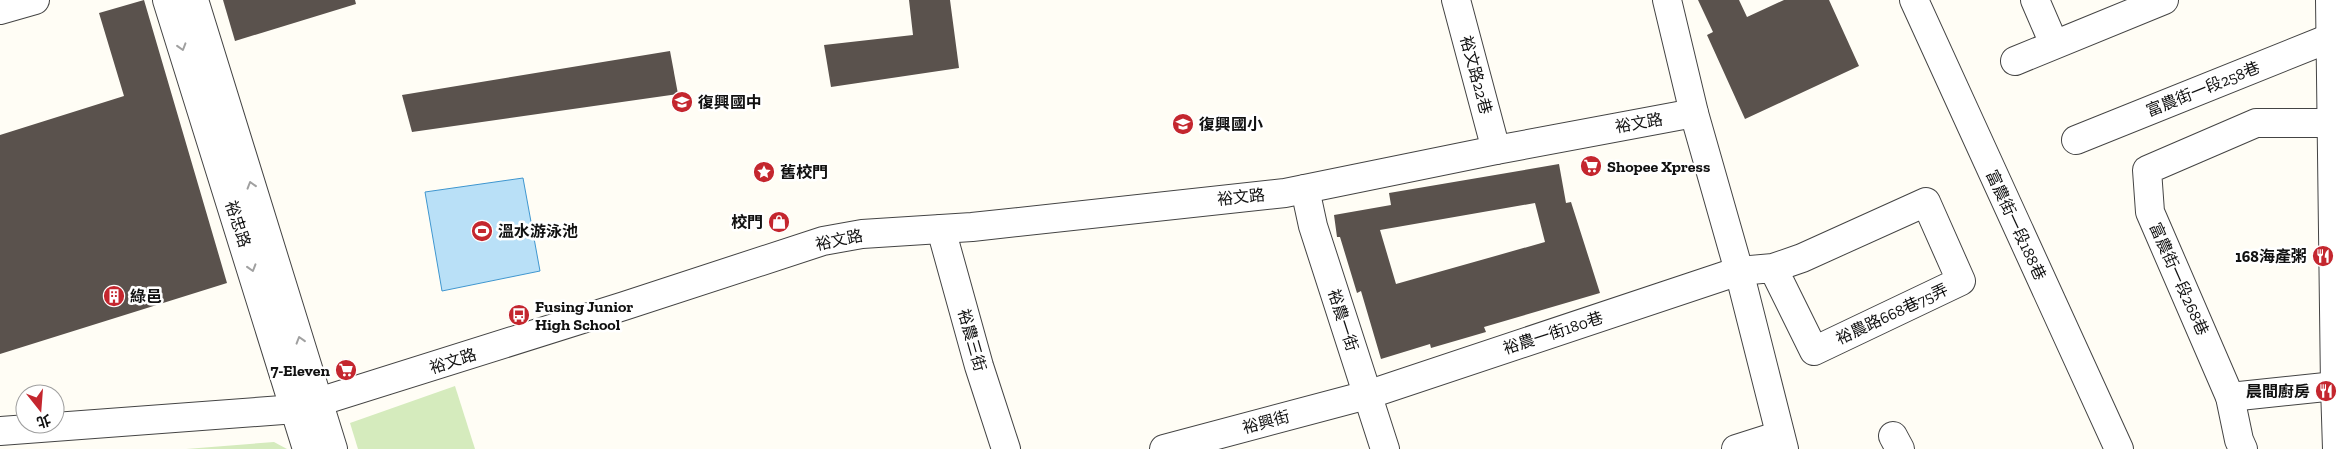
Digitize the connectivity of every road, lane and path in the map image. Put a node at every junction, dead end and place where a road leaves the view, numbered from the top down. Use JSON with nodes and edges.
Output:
{"nodes":[{"id":1,"x":35,"y":0,"type":"edge"},
{"id":2,"x":167,"y":0,"type":"edge"},
{"id":3,"x":194,"y":0,"type":"edge"},
{"id":4,"x":1456,"y":0,"type":"edge"},
{"id":5,"x":1667,"y":0,"type":"edge"},
{"id":6,"x":1914,"y":0,"type":"edge"},
{"id":7,"x":2035,"y":0,"type":"edge"},
{"id":8,"x":2164,"y":0,"type":"edge"},
{"id":9,"x":2330,"y":0,"type":"edge"},
{"id":10,"x":0,"y":10,"type":"edge"},
{"id":11,"x":2330,"y":38,"type":"junction"},
{"id":12,"x":2054,"y":44,"type":"junction"},
{"id":13,"x":2015,"y":61,"type":"dead end"},
{"id":14,"x":1694,"y":113,"type":"junction"},
{"id":15,"x":2331,"y":123,"type":"junction"},
{"id":16,"x":2076,"y":140,"type":"dead end"},
{"id":17,"x":1496,"y":150,"type":"junction"},
{"id":18,"x":1305,"y":189,"type":"junction"},
{"id":19,"x":941,"y":229,"type":"junction"},
{"id":20,"x":1773,"y":268,"type":"junction"},
{"id":21,"x":1739,"y":271,"type":"junction"},
{"id":22,"x":2335,"y":386,"type":"junction"},
{"id":23,"x":1367,"y":394,"type":"junction"},
{"id":24,"x":2230,"y":397,"type":"junction"},
{"id":25,"x":308,"y":406,"type":"junction"},
{"id":26,"x":0,"y":431,"type":"edge"},
{"id":27,"x":1782,"y":442,"type":"edge"},
{"id":28,"x":1202,"y":445,"type":"edge"},
{"id":29,"x":308,"y":449,"type":"edge"},
{"id":30,"x":333,"y":449,"type":"edge"},
{"id":31,"x":1006,"y":449,"type":"edge"},
{"id":32,"x":1164,"y":449,"type":"edge"},
{"id":33,"x":1385,"y":449,"type":"edge"},
{"id":34,"x":1736,"y":449,"type":"edge"},
{"id":35,"x":2119,"y":449,"type":"edge"},
{"id":36,"x":2243,"y":449,"type":"edge"},
{"id":37,"x":2337,"y":449,"type":"edge"}],
"edges":[{"from":1,"to":10,"type":"street"},
{"from":2,"to":25,"type":"street","name":"裕忠路","one_way":true},
{"from":25,"to":3,"type":"street","name":"裕忠路","one_way":true},
{"from":4,"to":17,"type":"street","name":"裕文路22巷"},
{"from":5,"to":14,"type":"street"},
{"from":6,"to":35,"type":"street","name":"富農街一段188巷"},
{"from":7,"to":12,"type":"street"},
{"from":8,"to":12,"type":"street"},
{"from":9,"to":11,"type":"street"},
{"from":11,"to":15,"type":"street"},
{"from":11,"to":16,"type":"street","name":"富農街一段258巷"},
{"from":12,"to":13,"type":"street"},
{"from":14,"to":17,"type":"street","name":"裕文路"},
{"from":14,"to":21,"type":"street"},
{"from":15,"to":22,"type":"street"},
{"from":15,"to":24,"type":"street","name":"富農街一段268巷"},
{"from":17,"to":18,"type":"street","name":"裕文路"},
{"from":18,"to":19,"type":"street","name":"裕文路"},
{"from":18,"to":23,"type":"street","name":"裕農一街"},
{"from":19,"to":25,"type":"street","name":"裕文路"},
{"from":19,"to":31,"type":"street","name":"裕農三街"},
{"from":20,"to":20,"type":"street","name":"裕農路668巷75弄"},
{"from":20,"to":21,"type":"street","name":"裕農路668巷75弄"},
{"from":21,"to":23,"type":"street","name":"裕農一街180巷"},
{"from":21,"to":27,"type":"street"},
{"from":22,"to":24,"type":"street"},
{"from":22,"to":37,"type":"street"},
{"from":23,"to":28,"type":"street","name":"裕興街"},
{"from":23,"to":33,"type":"street","name":"裕農一街"},
{"from":24,"to":36,"type":"street"},
{"from":25,"to":26,"type":"street","name":"裕文路"},
{"from":25,"to":29,"type":"street","name":"裕忠路"},
{"from":25,"to":30,"type":"street","name":"裕忠路"},
{"from":27,"to":34,"type":"street"},
{"from":28,"to":32,"type":"street","name":"裕興街"}]}
